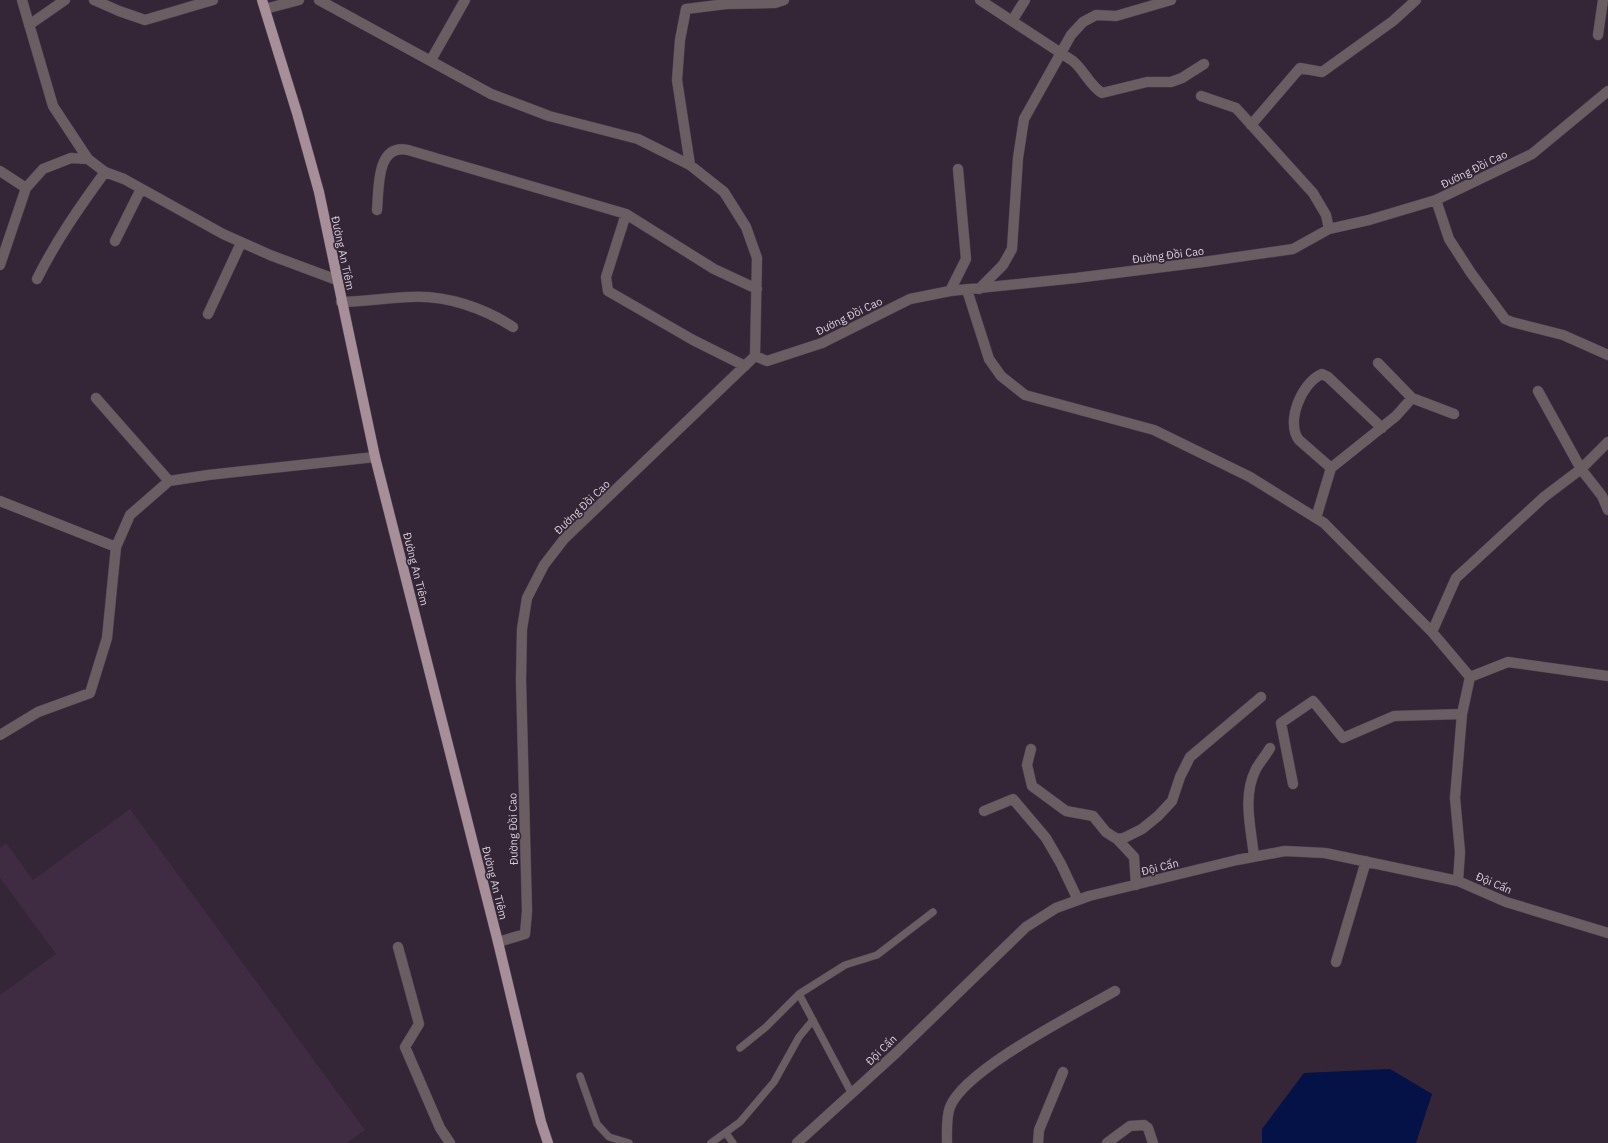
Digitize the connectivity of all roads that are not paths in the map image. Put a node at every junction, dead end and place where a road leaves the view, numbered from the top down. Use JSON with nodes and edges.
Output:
{"nodes":[{"id":1,"x":22,"y":0,"type":"edge"},
{"id":2,"x":64,"y":0,"type":"edge"},
{"id":3,"x":94,"y":0,"type":"edge"},
{"id":4,"x":214,"y":0,"type":"edge"},
{"id":5,"x":298,"y":0,"type":"edge"},
{"id":6,"x":319,"y":0,"type":"edge"},
{"id":7,"x":465,"y":0,"type":"edge"},
{"id":8,"x":784,"y":0,"type":"edge"},
{"id":9,"x":980,"y":0,"type":"edge"},
{"id":10,"x":1025,"y":0,"type":"edge"},
{"id":11,"x":1171,"y":0,"type":"edge"},
{"id":12,"x":1416,"y":0,"type":"edge"},
{"id":13,"x":1604,"y":0,"type":"edge"},
{"id":14,"x":734,"y":2,"type":"edge"},
{"id":15,"x":263,"y":4,"type":"edge"},
{"id":16,"x":685,"y":4,"type":"edge"},
{"id":17,"x":1012,"y":21,"type":"junction"},
{"id":18,"x":29,"y":25,"type":"junction"},
{"id":19,"x":1598,"y":35,"type":"dead end"},
{"id":20,"x":1060,"y":54,"type":"junction"},
{"id":21,"x":431,"y":60,"type":"junction"},
{"id":22,"x":1204,"y":64,"type":"dead end"},
{"id":23,"x":1608,"y":91,"type":"edge"},
{"id":24,"x":1201,"y":96,"type":"dead end"},
{"id":25,"x":1251,"y":124,"type":"junction"},
{"id":26,"x":88,"y":159,"type":"junction"},
{"id":27,"x":690,"y":165,"type":"junction"},
{"id":28,"x":958,"y":169,"type":"dead end"},
{"id":29,"x":0,"y":171,"type":"edge"},
{"id":30,"x":105,"y":172,"type":"junction"},
{"id":31,"x":26,"y":188,"type":"junction"},
{"id":32,"x":140,"y":189,"type":"junction"},
{"id":33,"x":1436,"y":200,"type":"junction"},
{"id":34,"x":377,"y":210,"type":"dead end"},
{"id":35,"x":626,"y":214,"type":"junction"},
{"id":36,"x":1329,"y":228,"type":"junction"},
{"id":37,"x":115,"y":241,"type":"dead end"},
{"id":38,"x":241,"y":242,"type":"junction"},
{"id":39,"x":0,"y":265,"type":"edge"},
{"id":40,"x":37,"y":279,"type":"dead end"},
{"id":41,"x":337,"y":280,"type":"junction"},
{"id":42,"x":757,"y":289,"type":"junction"},
{"id":43,"x":979,"y":289,"type":"junction"},
{"id":44,"x":967,"y":290,"type":"junction"},
{"id":45,"x":950,"y":291,"type":"junction"},
{"id":46,"x":341,"y":302,"type":"junction"},
{"id":47,"x":208,"y":314,"type":"dead end"},
{"id":48,"x":513,"y":326,"type":"dead end"},
{"id":49,"x":1608,"y":355,"type":"edge"},
{"id":50,"x":755,"y":356,"type":"junction"},
{"id":51,"x":1378,"y":363,"type":"dead end"},
{"id":52,"x":745,"y":366,"type":"junction"},
{"id":53,"x":1538,"y":391,"type":"dead end"},
{"id":54,"x":96,"y":398,"type":"dead end"},
{"id":55,"x":1412,"y":398,"type":"junction"},
{"id":56,"x":1454,"y":414,"type":"dead end"},
{"id":57,"x":1382,"y":428,"type":"junction"},
{"id":58,"x":1608,"y":442,"type":"edge"},
{"id":59,"x":375,"y":457,"type":"junction"},
{"id":60,"x":1331,"y":468,"type":"junction"},
{"id":61,"x":1581,"y":469,"type":"junction"},
{"id":62,"x":169,"y":481,"type":"junction"},
{"id":63,"x":0,"y":501,"type":"edge"},
{"id":64,"x":1608,"y":510,"type":"edge"},
{"id":65,"x":1316,"y":518,"type":"junction"},
{"id":66,"x":116,"y":547,"type":"junction"},
{"id":67,"x":1432,"y":632,"type":"junction"},
{"id":68,"x":1608,"y":676,"type":"edge"},
{"id":69,"x":1470,"y":677,"type":"junction"},
{"id":70,"x":1262,"y":697,"type":"dead end"},
{"id":71,"x":1462,"y":714,"type":"junction"},
{"id":72,"x":0,"y":735,"type":"edge"},
{"id":73,"x":1270,"y":748,"type":"dead end"},
{"id":74,"x":1031,"y":749,"type":"dead end"},
{"id":75,"x":1293,"y":784,"type":"dead end"},
{"id":76,"x":984,"y":812,"type":"dead end"},
{"id":77,"x":1117,"y":839,"type":"junction"},
{"id":78,"x":1254,"y":856,"type":"junction"},
{"id":79,"x":1366,"y":861,"type":"junction"},
{"id":80,"x":1458,"y":881,"type":"junction"},
{"id":81,"x":1136,"y":885,"type":"junction"},
{"id":82,"x":1078,"y":900,"type":"junction"},
{"id":83,"x":933,"y":912,"type":"dead end"},
{"id":84,"x":1608,"y":933,"type":"edge"},
{"id":85,"x":498,"y":942,"type":"junction"},
{"id":86,"x":398,"y":947,"type":"dead end"},
{"id":87,"x":1336,"y":962,"type":"dead end"},
{"id":88,"x":1115,"y":991,"type":"dead end"},
{"id":89,"x":799,"y":994,"type":"junction"},
{"id":90,"x":813,"y":1020,"type":"junction"},
{"id":91,"x":740,"y":1048,"type":"dead end"},
{"id":92,"x":1063,"y":1072,"type":"dead end"},
{"id":93,"x":580,"y":1076,"type":"dead end"},
{"id":94,"x":852,"y":1094,"type":"junction"},
{"id":95,"x":726,"y":1133,"type":"junction"},
{"id":96,"x":450,"y":1143,"type":"edge"},
{"id":97,"x":548,"y":1143,"type":"edge"},
{"id":98,"x":629,"y":1143,"type":"edge"},
{"id":99,"x":711,"y":1143,"type":"edge"},
{"id":100,"x":733,"y":1143,"type":"edge"},
{"id":101,"x":798,"y":1143,"type":"edge"},
{"id":102,"x":947,"y":1143,"type":"edge"},
{"id":103,"x":1038,"y":1143,"type":"edge"},
{"id":104,"x":1107,"y":1143,"type":"edge"},
{"id":105,"x":1154,"y":1143,"type":"edge"}],
"edges":[{"from":1,"to":18,"type":"street"},
{"from":2,"to":18,"type":"street"},
{"from":3,"to":4,"type":"street"},
{"from":5,"to":15,"type":"street"},
{"from":6,"to":21,"type":"street"},
{"from":7,"to":21,"type":"street"},
{"from":8,"to":14,"type":"street"},
{"from":9,"to":17,"type":"street"},
{"from":10,"to":17,"type":"street"},
{"from":11,"to":20,"type":"street"},
{"from":12,"to":25,"type":"street"},
{"from":13,"to":19,"type":"street"},
{"from":14,"to":16,"type":"street"},
{"from":15,"to":41,"type":"main road","name":"Đường An Tiêm"},
{"from":16,"to":27,"type":"street"},
{"from":17,"to":20,"type":"street"},
{"from":18,"to":26,"type":"street"},
{"from":20,"to":22,"type":"street"},
{"from":20,"to":43,"type":"street"},
{"from":21,"to":27,"type":"street"},
{"from":23,"to":33,"type":"street","name":"Đường Đồi Cao"},
{"from":24,"to":25,"type":"street"},
{"from":25,"to":36,"type":"street"},
{"from":26,"to":30,"type":"street"},
{"from":26,"to":31,"type":"street"},
{"from":27,"to":42,"type":"street"},
{"from":28,"to":45,"type":"street"},
{"from":29,"to":31,"type":"street"},
{"from":30,"to":32,"type":"street"},
{"from":30,"to":40,"type":"street"},
{"from":31,"to":39,"type":"street"},
{"from":32,"to":37,"type":"street"},
{"from":32,"to":38,"type":"street"},
{"from":33,"to":36,"type":"street","name":"Đường Đồi Cao"},
{"from":33,"to":49,"type":"street"},
{"from":34,"to":35,"type":"street"},
{"from":35,"to":42,"type":"street"},
{"from":35,"to":52,"type":"street"},
{"from":36,"to":43,"type":"street","name":"Đường Đồi Cao"},
{"from":38,"to":41,"type":"street"},
{"from":38,"to":47,"type":"street"},
{"from":41,"to":46,"type":"main road","name":"Đường An Tiêm"},
{"from":42,"to":50,"type":"street"},
{"from":43,"to":44,"type":"street","name":"Đường Đồi Cao"},
{"from":44,"to":45,"type":"street","name":"Đường Đồi Cao"},
{"from":44,"to":65,"type":"street"},
{"from":45,"to":50,"type":"street","name":"Đường Đồi Cao"},
{"from":46,"to":48,"type":"street"},
{"from":46,"to":59,"type":"main road","name":"Đường An Tiêm"},
{"from":50,"to":52,"type":"street","name":"Đường Đồi Cao"},
{"from":51,"to":55,"type":"street"},
{"from":52,"to":85,"type":"street","name":"Đường Đồi Cao"},
{"from":53,"to":61,"type":"street"},
{"from":54,"to":62,"type":"street"},
{"from":55,"to":56,"type":"street"},
{"from":55,"to":57,"type":"street"},
{"from":57,"to":60,"type":"street"},
{"from":57,"to":60,"type":"street"},
{"from":58,"to":61,"type":"street"},
{"from":59,"to":62,"type":"street"},
{"from":59,"to":85,"type":"main road","name":"Đường An Tiêm"},
{"from":60,"to":65,"type":"street"},
{"from":61,"to":64,"type":"street"},
{"from":61,"to":67,"type":"street"},
{"from":62,"to":66,"type":"street"},
{"from":63,"to":66,"type":"street"},
{"from":65,"to":67,"type":"street"},
{"from":66,"to":72,"type":"street"},
{"from":67,"to":69,"type":"street"},
{"from":68,"to":69,"type":"street"},
{"from":69,"to":71,"type":"street"},
{"from":70,"to":77,"type":"street"},
{"from":71,"to":75,"type":"street"},
{"from":71,"to":80,"type":"street"},
{"from":73,"to":78,"type":"street"},
{"from":74,"to":77,"type":"street"},
{"from":76,"to":82,"type":"street"},
{"from":77,"to":81,"type":"street"},
{"from":78,"to":79,"type":"street","name":"Đội Cấn"},
{"from":78,"to":81,"type":"street","name":"Đội Cấn"},
{"from":79,"to":80,"type":"street","name":"Đội Cấn"},
{"from":79,"to":87,"type":"street"},
{"from":80,"to":84,"type":"street","name":"Đội Cấn"},
{"from":81,"to":82,"type":"street","name":"Đội Cấn"},
{"from":82,"to":94,"type":"street","name":"Đội Cấn"},
{"from":83,"to":89,"type":"lane"},
{"from":85,"to":97,"type":"main road","name":"Đường An Tiêm"},
{"from":86,"to":96,"type":"street"},
{"from":88,"to":102,"type":"street"},
{"from":89,"to":90,"type":"lane"},
{"from":89,"to":91,"type":"lane"},
{"from":90,"to":94,"type":"lane"},
{"from":90,"to":95,"type":"lane"},
{"from":92,"to":103,"type":"street"},
{"from":93,"to":98,"type":"lane"},
{"from":94,"to":101,"type":"street","name":"Đội Cấn"},
{"from":95,"to":99,"type":"lane"},
{"from":95,"to":100,"type":"lane"},
{"from":104,"to":105,"type":"street"}]}
